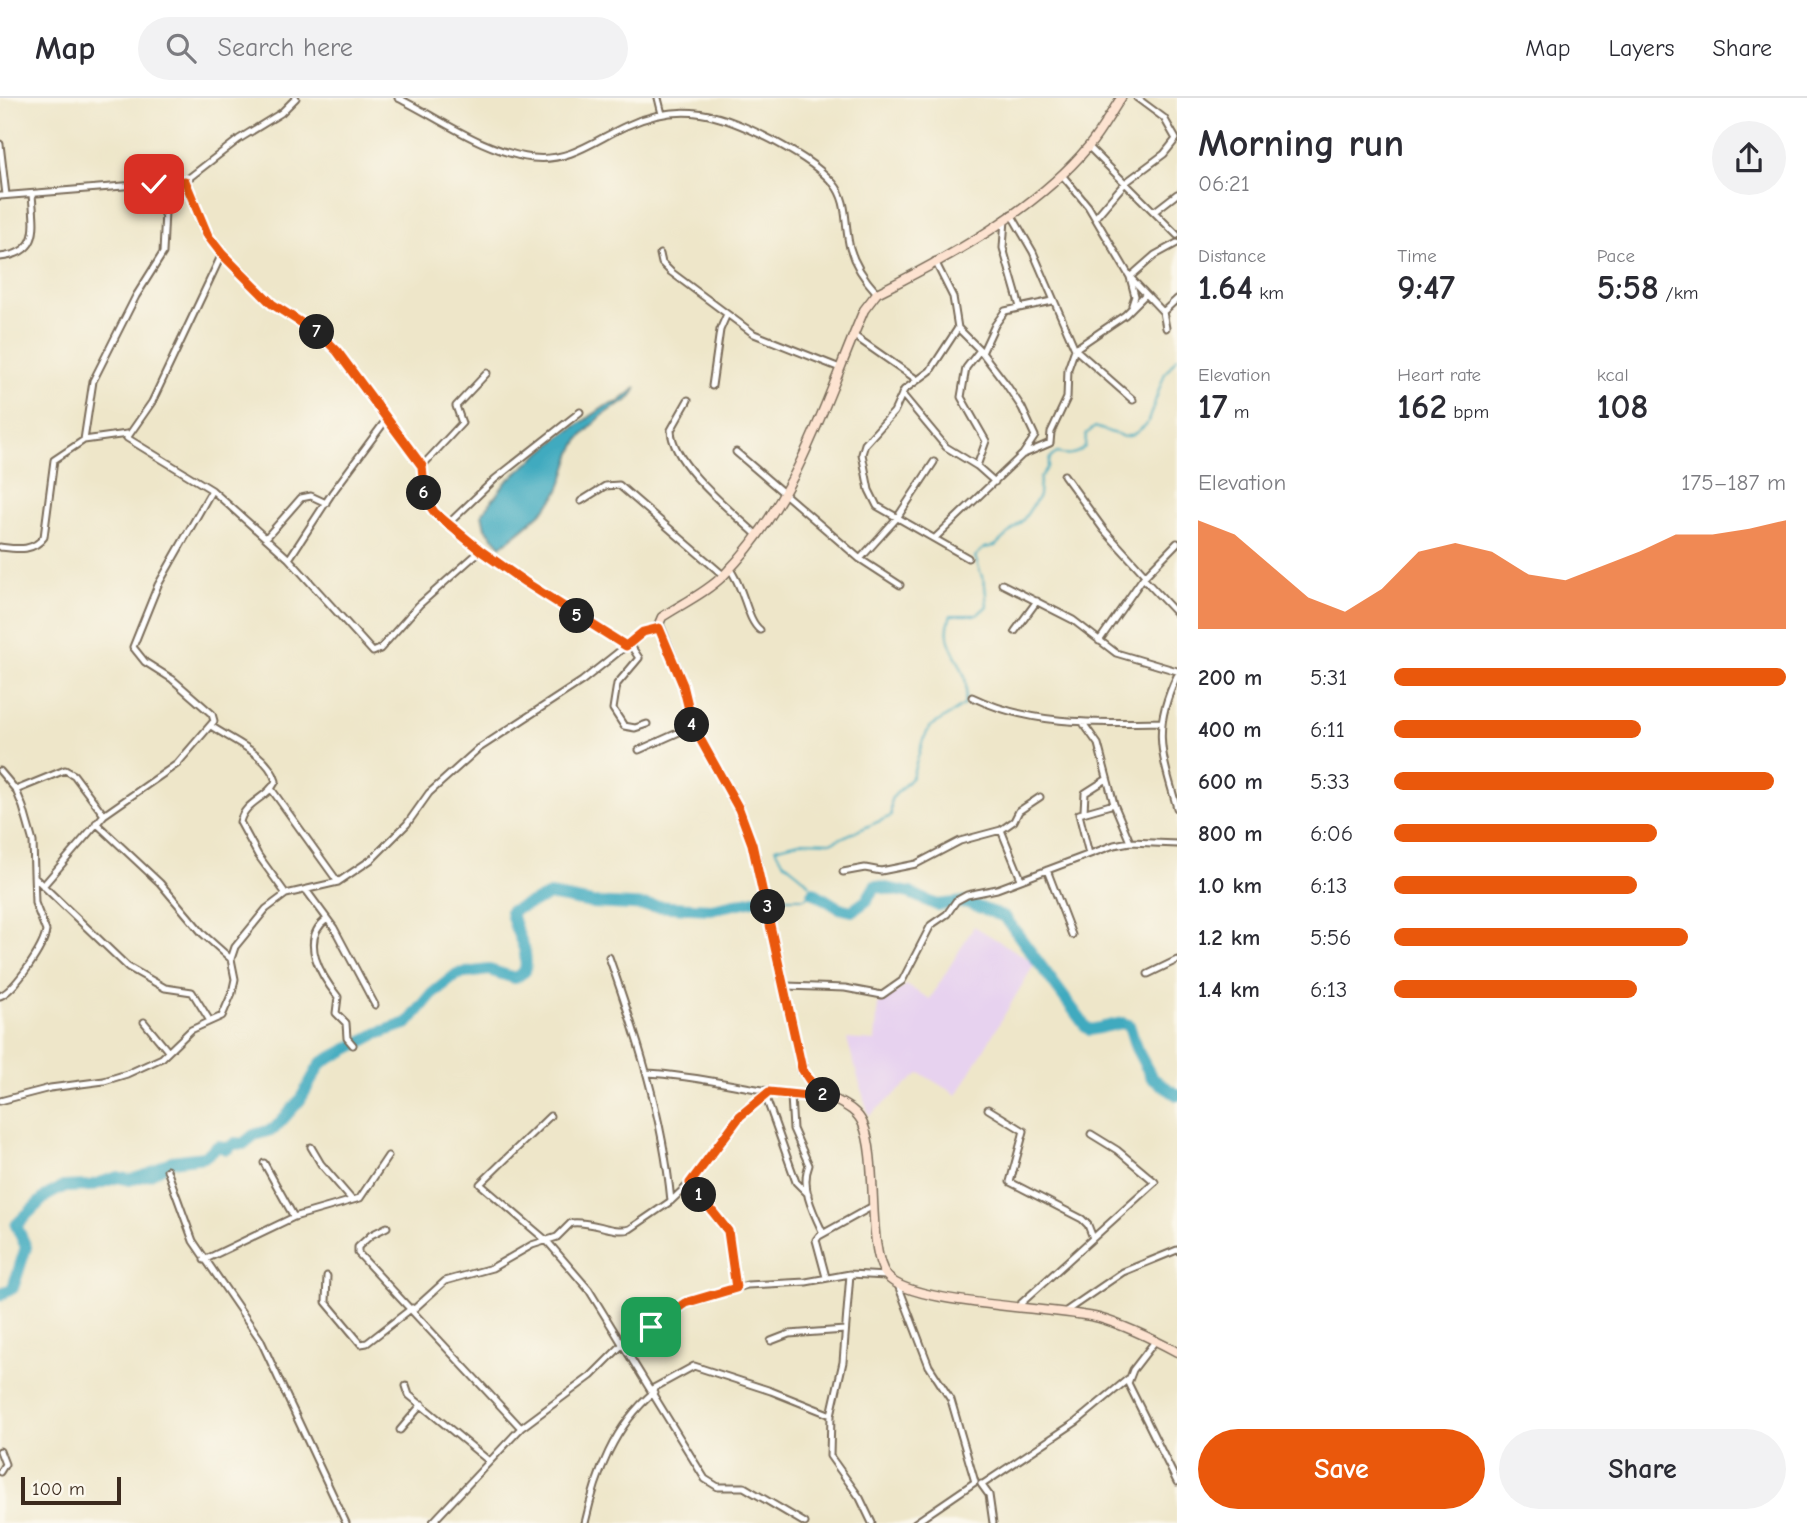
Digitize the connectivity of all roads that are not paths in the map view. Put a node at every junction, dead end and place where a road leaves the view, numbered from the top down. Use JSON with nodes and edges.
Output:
{"nodes":[{"id":1,"x":296,"y":98,"type":"edge"},
{"id":2,"x":398,"y":98,"type":"edge"},
{"id":3,"x":658,"y":98,"type":"edge"},
{"id":4,"x":1121,"y":98,"type":"edge"},
{"id":5,"x":1138,"y":98,"type":"edge"},
{"id":6,"x":662,"y":114,"type":"junction"},
{"id":7,"x":0,"y":144,"type":"edge"},
{"id":8,"x":1089,"y":147,"type":"junction"},
{"id":9,"x":1062,"y":174,"type":"junction"},
{"id":10,"x":178,"y":180,"type":"junction"},
{"id":11,"x":185,"y":181,"type":"junction"},
{"id":12,"x":1125,"y":183,"type":"junction"},
{"id":13,"x":32,"y":194,"type":"junction"},
{"id":14,"x":1177,"y":194,"type":"edge"},
{"id":15,"x":3,"y":195,"type":"edge"},
{"id":16,"x":1156,"y":211,"type":"junction"},
{"id":17,"x":1008,"y":216,"type":"junction"},
{"id":18,"x":1095,"y":218,"type":"junction"},
{"id":19,"x":1177,"y":235,"type":"edge"},
{"id":20,"x":1177,"y":243,"type":"edge"},
{"id":21,"x":222,"y":254,"type":"junction"},
{"id":22,"x":660,"y":254,"type":"dead end"},
{"id":23,"x":0,"y":257,"type":"edge"},
{"id":24,"x":935,"y":261,"type":"junction"},
{"id":25,"x":1130,"y":277,"type":"junction"},
{"id":26,"x":877,"y":293,"type":"junction"},
{"id":27,"x":1145,"y":295,"type":"junction"},
{"id":28,"x":1177,"y":299,"type":"edge"},
{"id":29,"x":1052,"y":301,"type":"junction"},
{"id":30,"x":1020,"y":307,"type":"junction"},
{"id":31,"x":1131,"y":308,"type":"junction"},
{"id":32,"x":1163,"y":312,"type":"junction"},
{"id":33,"x":726,"y":314,"type":"junction"},
{"id":34,"x":958,"y":328,"type":"junction"},
{"id":35,"x":1166,"y":328,"type":"dead end"},
{"id":36,"x":853,"y":335,"type":"junction"},
{"id":37,"x":1075,"y":349,"type":"junction"},
{"id":38,"x":981,"y":352,"type":"junction"},
{"id":39,"x":840,"y":368,"type":"junction"},
{"id":40,"x":487,"y":373,"type":"dead end"},
{"id":41,"x":916,"y":379,"type":"junction"},
{"id":42,"x":712,"y":386,"type":"dead end"},
{"id":43,"x":902,"y":394,"type":"junction"},
{"id":44,"x":688,"y":400,"type":"dead end"},
{"id":45,"x":1133,"y":400,"type":"dead end"},
{"id":46,"x":580,"y":412,"type":"dead end"},
{"id":47,"x":386,"y":420,"type":"junction"},
{"id":48,"x":127,"y":434,"type":"junction"},
{"id":49,"x":84,"y":440,"type":"junction"},
{"id":50,"x":736,"y":452,"type":"dead end"},
{"id":51,"x":1023,"y":454,"type":"junction"},
{"id":52,"x":934,"y":462,"type":"dead end"},
{"id":53,"x":422,"y":466,"type":"junction"},
{"id":54,"x":977,"y":466,"type":"junction"},
{"id":55,"x":1064,"y":475,"type":"dead end"},
{"id":56,"x":995,"y":482,"type":"junction"},
{"id":57,"x":212,"y":490,"type":"junction"},
{"id":58,"x":786,"y":495,"type":"junction"},
{"id":59,"x":581,"y":501,"type":"dead end"},
{"id":60,"x":326,"y":503,"type":"junction"},
{"id":61,"x":897,"y":518,"type":"junction"},
{"id":62,"x":448,"y":524,"type":"junction"},
{"id":63,"x":758,"y":536,"type":"junction"},
{"id":64,"x":936,"y":537,"type":"junction"},
{"id":65,"x":266,"y":538,"type":"junction"},
{"id":66,"x":1177,"y":543,"type":"edge"},
{"id":67,"x":0,"y":547,"type":"edge"},
{"id":68,"x":481,"y":551,"type":"junction"},
{"id":69,"x":968,"y":558,"type":"dead end"},
{"id":70,"x":289,"y":559,"type":"junction"},
{"id":71,"x":860,"y":559,"type":"junction"},
{"id":72,"x":726,"y":572,"type":"junction"},
{"id":73,"x":1144,"y":577,"type":"junction"},
{"id":74,"x":900,"y":584,"type":"dead end"},
{"id":75,"x":1002,"y":584,"type":"dead end"},
{"id":76,"x":1037,"y":601,"type":"junction"},
{"id":77,"x":1177,"y":614,"type":"edge"},
{"id":78,"x":659,"y":628,"type":"junction"},
{"id":79,"x":760,"y":630,"type":"dead end"},
{"id":80,"x":1015,"y":631,"type":"dead end"},
{"id":81,"x":1099,"y":641,"type":"junction"},
{"id":82,"x":627,"y":645,"type":"junction"},
{"id":83,"x":1177,"y":674,"type":"edge"},
{"id":84,"x":972,"y":697,"type":"dead end"},
{"id":85,"x":1162,"y":722,"type":"junction"},
{"id":86,"x":1083,"y":723,"type":"junction"},
{"id":87,"x":647,"y":724,"type":"dead end"},
{"id":88,"x":211,"y":726,"type":"junction"},
{"id":89,"x":693,"y":726,"type":"junction"},
{"id":90,"x":639,"y":750,"type":"dead end"},
{"id":91,"x":0,"y":771,"type":"edge"},
{"id":92,"x":1107,"y":779,"type":"junction"},
{"id":93,"x":16,"y":790,"type":"junction"},
{"id":94,"x":272,"y":790,"type":"junction"},
{"id":95,"x":1040,"y":797,"type":"dead end"},
{"id":96,"x":1114,"y":804,"type":"junction"},
{"id":97,"x":1177,"y":808,"type":"edge"},
{"id":98,"x":1084,"y":811,"type":"junction"},
{"id":99,"x":104,"y":815,"type":"junction"},
{"id":100,"x":96,"y":823,"type":"junction"},
{"id":101,"x":1001,"y":830,"type":"junction"},
{"id":102,"x":1130,"y":842,"type":"junction"},
{"id":103,"x":1177,"y":844,"type":"edge"},
{"id":104,"x":1089,"y":854,"type":"junction"},
{"id":105,"x":1047,"y":870,"type":"junction"},
{"id":106,"x":843,"y":872,"type":"dead end"},
{"id":107,"x":35,"y":878,"type":"junction"},
{"id":108,"x":1021,"y":879,"type":"junction"},
{"id":109,"x":338,"y":882,"type":"junction"},
{"id":110,"x":43,"y":886,"type":"junction"},
{"id":111,"x":306,"y":890,"type":"junction"},
{"id":112,"x":286,"y":894,"type":"junction"},
{"id":113,"x":327,"y":919,"type":"junction"},
{"id":114,"x":1072,"y":935,"type":"dead end"},
{"id":115,"x":609,"y":957,"type":"dead end"},
{"id":116,"x":231,"y":959,"type":"junction"},
{"id":117,"x":1177,"y":960,"type":"edge"},
{"id":118,"x":1149,"y":974,"type":"dead end"},
{"id":119,"x":786,"y":986,"type":"junction"},
{"id":120,"x":0,"y":996,"type":"edge"},
{"id":121,"x":375,"y":1005,"type":"dead end"},
{"id":122,"x":210,"y":1021,"type":"junction"},
{"id":123,"x":144,"y":1022,"type":"dead end"},
{"id":124,"x":353,"y":1045,"type":"dead end"},
{"id":125,"x":167,"y":1050,"type":"junction"},
{"id":126,"x":647,"y":1073,"type":"junction"},
{"id":127,"x":767,"y":1094,"type":"junction"},
{"id":128,"x":791,"y":1096,"type":"junction"},
{"id":129,"x":827,"y":1098,"type":"junction"},
{"id":130,"x":0,"y":1101,"type":"edge"},
{"id":131,"x":988,"y":1109,"type":"dead end"},
{"id":132,"x":550,"y":1116,"type":"dead end"},
{"id":133,"x":1091,"y":1134,"type":"dead end"},
{"id":134,"x":312,"y":1147,"type":"dead end"},
{"id":135,"x":388,"y":1156,"type":"dead end"},
{"id":136,"x":264,"y":1163,"type":"dead end"},
{"id":137,"x":167,"y":1170,"type":"dead end"},
{"id":138,"x":690,"y":1183,"type":"junction"},
{"id":139,"x":807,"y":1194,"type":"junction"},
{"id":140,"x":352,"y":1200,"type":"junction"},
{"id":141,"x":671,"y":1202,"type":"junction"},
{"id":142,"x":874,"y":1205,"type":"junction"},
{"id":143,"x":294,"y":1217,"type":"junction"},
{"id":144,"x":387,"y":1227,"type":"dead end"},
{"id":145,"x":823,"y":1233,"type":"junction"},
{"id":146,"x":1093,"y":1238,"type":"junction"},
{"id":147,"x":547,"y":1241,"type":"junction"},
{"id":148,"x":1177,"y":1250,"type":"edge"},
{"id":149,"x":204,"y":1260,"type":"junction"},
{"id":150,"x":850,"y":1274,"type":"junction"},
{"id":151,"x":327,"y":1276,"type":"dead end"},
{"id":152,"x":886,"y":1276,"type":"junction"},
{"id":153,"x":826,"y":1277,"type":"junction"},
{"id":154,"x":898,"y":1285,"type":"junction"},
{"id":155,"x":736,"y":1288,"type":"junction"},
{"id":156,"x":1017,"y":1307,"type":"junction"},
{"id":157,"x":413,"y":1309,"type":"junction"},
{"id":158,"x":1066,"y":1311,"type":"junction"},
{"id":159,"x":845,"y":1330,"type":"junction"},
{"id":160,"x":1156,"y":1340,"type":"junction"},
{"id":161,"x":771,"y":1341,"type":"dead end"},
{"id":162,"x":624,"y":1343,"type":"junction"},
{"id":163,"x":1177,"y":1352,"type":"edge"},
{"id":164,"x":1128,"y":1379,"type":"junction"},
{"id":165,"x":406,"y":1386,"type":"dead end"},
{"id":166,"x":653,"y":1391,"type":"junction"},
{"id":167,"x":422,"y":1404,"type":"junction"},
{"id":168,"x":831,"y":1415,"type":"junction"},
{"id":169,"x":521,"y":1428,"type":"junction"},
{"id":170,"x":400,"y":1430,"type":"dead end"},
{"id":171,"x":0,"y":1451,"type":"edge"},
{"id":172,"x":489,"y":1461,"type":"junction"},
{"id":173,"x":0,"y":1472,"type":"edge"},
{"id":174,"x":975,"y":1482,"type":"junction"},
{"id":175,"x":1177,"y":1482,"type":"edge"},
{"id":176,"x":983,"y":1484,"type":"junction"},
{"id":177,"x":346,"y":1523,"type":"edge"},
{"id":178,"x":432,"y":1523,"type":"edge"},
{"id":179,"x":585,"y":1523,"type":"edge"},
{"id":180,"x":805,"y":1523,"type":"edge"},
{"id":181,"x":873,"y":1523,"type":"edge"},
{"id":182,"x":915,"y":1523,"type":"edge"},
{"id":183,"x":993,"y":1523,"type":"edge"}],
"edges":[{"from":1,"to":11,"type":"street"},
{"from":2,"to":6,"type":"street"},
{"from":3,"to":6,"type":"street"},
{"from":4,"to":8,"type":"street"},
{"from":5,"to":12,"type":"street"},
{"from":6,"to":26,"type":"street"},
{"from":7,"to":15,"type":"street"},
{"from":8,"to":9,"type":"street"},
{"from":8,"to":12,"type":"street"},
{"from":9,"to":17,"type":"street"},
{"from":9,"to":18,"type":"street"},
{"from":10,"to":11,"type":"street"},
{"from":10,"to":13,"type":"street"},
{"from":10,"to":49,"type":"street"},
{"from":11,"to":21,"type":"street"},
{"from":12,"to":16,"type":"street"},
{"from":12,"to":18,"type":"street"},
{"from":13,"to":15,"type":"street"},
{"from":13,"to":23,"type":"street"},
{"from":14,"to":16,"type":"street"},
{"from":16,"to":19,"type":"street"},
{"from":17,"to":24,"type":"street"},
{"from":17,"to":29,"type":"street"},
{"from":17,"to":30,"type":"street"},
{"from":18,"to":25,"type":"street"},
{"from":20,"to":25,"type":"street"},
{"from":21,"to":47,"type":"street"},
{"from":21,"to":48,"type":"street"},
{"from":22,"to":33,"type":"street"},
{"from":24,"to":26,"type":"street"},
{"from":24,"to":34,"type":"street"},
{"from":25,"to":27,"type":"street"},
{"from":25,"to":31,"type":"street"},
{"from":26,"to":36,"type":"street"},
{"from":27,"to":31,"type":"street"},
{"from":27,"to":32,"type":"street"},
{"from":28,"to":32,"type":"street"},
{"from":29,"to":30,"type":"street"},
{"from":29,"to":37,"type":"street"},
{"from":30,"to":38,"type":"street"},
{"from":31,"to":37,"type":"street"},
{"from":32,"to":35,"type":"street"},
{"from":33,"to":39,"type":"street"},
{"from":33,"to":42,"type":"street"},
{"from":34,"to":38,"type":"street"},
{"from":34,"to":41,"type":"street"},
{"from":36,"to":39,"type":"street"},
{"from":36,"to":41,"type":"street"},
{"from":37,"to":45,"type":"street"},
{"from":37,"to":51,"type":"street"},
{"from":38,"to":51,"type":"street"},
{"from":38,"to":54,"type":"street"},
{"from":39,"to":58,"type":"street"},
{"from":40,"to":53,"type":"street"},
{"from":41,"to":43,"type":"street"},
{"from":43,"to":54,"type":"street"},
{"from":43,"to":61,"type":"street"},
{"from":44,"to":63,"type":"street"},
{"from":46,"to":62,"type":"street"},
{"from":47,"to":53,"type":"street"},
{"from":47,"to":60,"type":"street"},
{"from":48,"to":49,"type":"street"},
{"from":48,"to":57,"type":"street"},
{"from":49,"to":67,"type":"street"},
{"from":50,"to":58,"type":"street"},
{"from":51,"to":56,"type":"street"},
{"from":52,"to":61,"type":"street"},
{"from":53,"to":62,"type":"street"},
{"from":54,"to":56,"type":"street"},
{"from":55,"to":73,"type":"street"},
{"from":56,"to":64,"type":"street"},
{"from":57,"to":65,"type":"street"},
{"from":57,"to":88,"type":"street"},
{"from":58,"to":63,"type":"street"},
{"from":58,"to":71,"type":"street"},
{"from":59,"to":72,"type":"street"},
{"from":60,"to":65,"type":"street"},
{"from":60,"to":70,"type":"street"},
{"from":61,"to":64,"type":"street"},
{"from":61,"to":71,"type":"street"},
{"from":62,"to":68,"type":"street"},
{"from":63,"to":72,"type":"street"},
{"from":64,"to":69,"type":"street"},
{"from":65,"to":70,"type":"street"},
{"from":66,"to":73,"type":"street"},
{"from":68,"to":70,"type":"street"},
{"from":68,"to":82,"type":"street"},
{"from":71,"to":74,"type":"street"},
{"from":72,"to":78,"type":"street"},
{"from":72,"to":79,"type":"street"},
{"from":73,"to":77,"type":"street"},
{"from":73,"to":81,"type":"street"},
{"from":75,"to":76,"type":"street"},
{"from":76,"to":80,"type":"street"},
{"from":76,"to":81,"type":"street"},
{"from":78,"to":82,"type":"street"},
{"from":78,"to":89,"type":"street"},
{"from":81,"to":83,"type":"street"},
{"from":82,"to":87,"type":"street"},
{"from":82,"to":109,"type":"street"},
{"from":83,"to":85,"type":"street"},
{"from":84,"to":86,"type":"street"},
{"from":85,"to":86,"type":"street"},
{"from":85,"to":97,"type":"street"},
{"from":86,"to":92,"type":"street"},
{"from":88,"to":94,"type":"street"},
{"from":88,"to":99,"type":"street"},
{"from":89,"to":90,"type":"street"},
{"from":89,"to":119,"type":"street"},
{"from":91,"to":93,"type":"street"},
{"from":92,"to":96,"type":"street"},
{"from":92,"to":98,"type":"street"},
{"from":93,"to":99,"type":"street"},
{"from":93,"to":107,"type":"street"},
{"from":94,"to":109,"type":"street"},
{"from":94,"to":112,"type":"street"},
{"from":95,"to":101,"type":"street"},
{"from":96,"to":98,"type":"street"},
{"from":96,"to":102,"type":"street"},
{"from":98,"to":104,"type":"street"},
{"from":99,"to":100,"type":"street"},
{"from":100,"to":110,"type":"street"},
{"from":100,"to":116,"type":"street"},
{"from":101,"to":106,"type":"street"},
{"from":101,"to":108,"type":"street"},
{"from":102,"to":103,"type":"street"},
{"from":102,"to":104,"type":"street"},
{"from":104,"to":105,"type":"street"},
{"from":105,"to":108,"type":"street"},
{"from":105,"to":114,"type":"street"},
{"from":107,"to":110,"type":"street"},
{"from":107,"to":120,"type":"street"},
{"from":108,"to":119,"type":"street"},
{"from":109,"to":111,"type":"street"},
{"from":110,"to":122,"type":"street"},
{"from":111,"to":112,"type":"street"},
{"from":111,"to":113,"type":"street"},
{"from":112,"to":116,"type":"street"},
{"from":113,"to":121,"type":"street"},
{"from":113,"to":124,"type":"street"},
{"from":115,"to":126,"type":"street"},
{"from":116,"to":122,"type":"street"},
{"from":117,"to":118,"type":"street"},
{"from":119,"to":129,"type":"street"},
{"from":122,"to":125,"type":"street"},
{"from":123,"to":125,"type":"street"},
{"from":125,"to":130,"type":"street"},
{"from":126,"to":127,"type":"street"},
{"from":126,"to":141,"type":"street"},
{"from":127,"to":128,"type":"street"},
{"from":127,"to":138,"type":"street"},
{"from":127,"to":139,"type":"street"},
{"from":128,"to":129,"type":"street"},
{"from":128,"to":139,"type":"street"},
{"from":129,"to":142,"type":"street"},
{"from":131,"to":146,"type":"street"},
{"from":132,"to":147,"type":"street"},
{"from":133,"to":146,"type":"street"},
{"from":134,"to":140,"type":"street"},
{"from":135,"to":140,"type":"street"},
{"from":136,"to":143,"type":"street"},
{"from":137,"to":149,"type":"street"},
{"from":138,"to":141,"type":"street"},
{"from":138,"to":155,"type":"street"},
{"from":139,"to":145,"type":"street"},
{"from":140,"to":143,"type":"street"},
{"from":141,"to":147,"type":"street"},
{"from":142,"to":145,"type":"street"},
{"from":142,"to":152,"type":"street"},
{"from":143,"to":149,"type":"street"},
{"from":144,"to":157,"type":"street"},
{"from":145,"to":153,"type":"street"},
{"from":146,"to":156,"type":"street"},
{"from":147,"to":157,"type":"street"},
{"from":147,"to":162,"type":"street"},
{"from":148,"to":158,"type":"street"},
{"from":149,"to":177,"type":"street"},
{"from":150,"to":152,"type":"street"},
{"from":150,"to":153,"type":"street"},
{"from":150,"to":159,"type":"street"},
{"from":151,"to":157,"type":"street"},
{"from":152,"to":154,"type":"street"},
{"from":153,"to":155,"type":"street"},
{"from":154,"to":156,"type":"street"},
{"from":154,"to":174,"type":"street"},
{"from":155,"to":162,"type":"street"},
{"from":156,"to":158,"type":"street"},
{"from":157,"to":169,"type":"street"},
{"from":158,"to":160,"type":"street"},
{"from":159,"to":161,"type":"street"},
{"from":159,"to":168,"type":"street"},
{"from":160,"to":163,"type":"street"},
{"from":160,"to":164,"type":"street"},
{"from":162,"to":166,"type":"street"},
{"from":162,"to":169,"type":"street"},
{"from":164,"to":175,"type":"street"},
{"from":164,"to":176,"type":"street"},
{"from":165,"to":167,"type":"street"},
{"from":166,"to":168,"type":"street"},
{"from":166,"to":179,"type":"street"},
{"from":166,"to":180,"type":"street"},
{"from":167,"to":170,"type":"street"},
{"from":167,"to":172,"type":"street"},
{"from":168,"to":181,"type":"street"},
{"from":169,"to":172,"type":"street"},
{"from":171,"to":173,"type":"street"},
{"from":172,"to":178,"type":"street"},
{"from":174,"to":176,"type":"street"},
{"from":174,"to":182,"type":"street"},
{"from":176,"to":183,"type":"street"}]}
